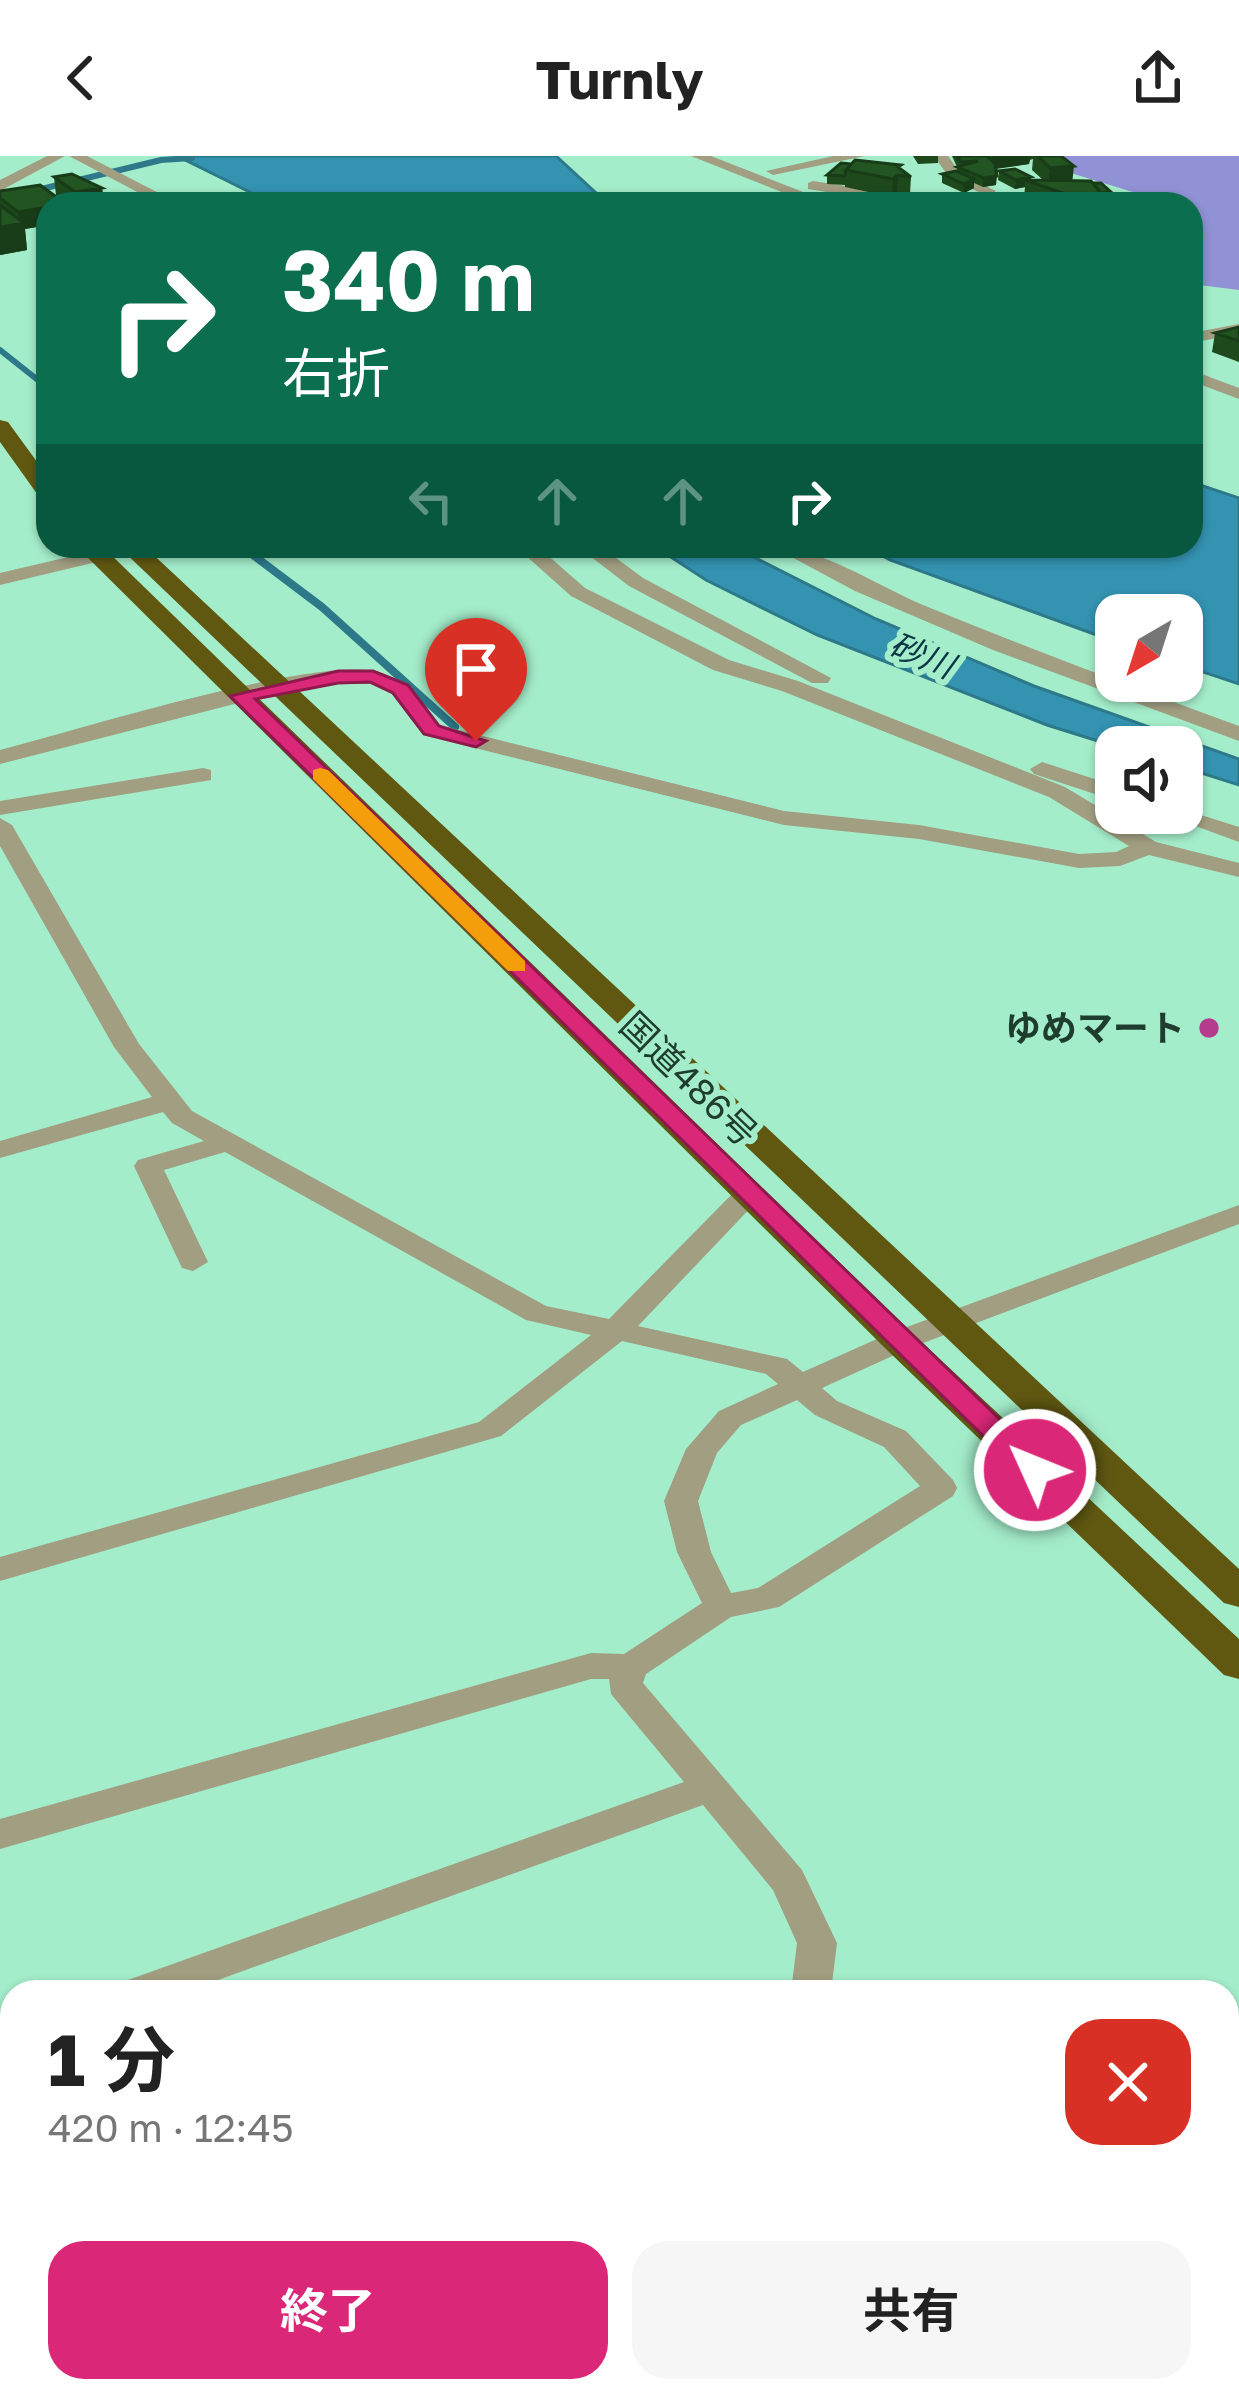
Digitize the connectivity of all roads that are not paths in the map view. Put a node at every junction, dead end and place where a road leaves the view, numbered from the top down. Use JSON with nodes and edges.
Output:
{"nodes":[{"id":1,"x":698,"y":156,"type":"edge"},
{"id":2,"x":730,"y":156,"type":"edge"},
{"id":3,"x":858,"y":156,"type":"edge"},
{"id":4,"x":941,"y":156,"type":"edge"},
{"id":5,"x":53,"y":158,"type":"edge"},
{"id":6,"x":84,"y":158,"type":"edge"},
{"id":7,"x":108,"y":171,"type":"junction"},
{"id":8,"x":772,"y":171,"type":"junction"},
{"id":9,"x":0,"y":186,"type":"edge"},
{"id":10,"x":1058,"y":191,"type":"edge"},
{"id":11,"x":126,"y":192,"type":"edge"},
{"id":12,"x":149,"y":192,"type":"edge"},
{"id":13,"x":809,"y":192,"type":"edge"},
{"id":14,"x":813,"y":192,"type":"edge"},
{"id":15,"x":991,"y":192,"type":"edge"},
{"id":16,"x":1050,"y":192,"type":"edge"},
{"id":17,"x":1239,"y":329,"type":"edge"},
{"id":18,"x":1203,"y":336,"type":"edge"},
{"id":19,"x":1203,"y":358,"type":"edge"},
{"id":20,"x":1223,"y":365,"type":"dead end"},
{"id":21,"x":1203,"y":380,"type":"edge"},
{"id":22,"x":1239,"y":394,"type":"edge"},
{"id":23,"x":0,"y":424,"type":"edge"},
{"id":24,"x":36,"y":456,"type":"edge"},
{"id":25,"x":36,"y":476,"type":"edge"},
{"id":26,"x":75,"y":558,"type":"edge"},
{"id":27,"x":113,"y":558,"type":"edge"},
{"id":28,"x":117,"y":558,"type":"edge"},
{"id":29,"x":539,"y":558,"type":"edge"},
{"id":30,"x":603,"y":558,"type":"edge"},
{"id":31,"x":805,"y":558,"type":"edge"},
{"id":32,"x":0,"y":580,"type":"edge"},
{"id":33,"x":281,"y":686,"type":"junction"},
{"id":34,"x":240,"y":696,"type":"junction"},
{"id":35,"x":1239,"y":734,"type":"edge"},
{"id":36,"x":0,"y":757,"type":"edge"},
{"id":37,"x":203,"y":775,"type":"dead end"},
{"id":38,"x":1095,"y":786,"type":"edge"},
{"id":39,"x":1057,"y":792,"type":"junction"},
{"id":40,"x":0,"y":808,"type":"edge"},
{"id":41,"x":1203,"y":823,"type":"edge"},
{"id":42,"x":0,"y":825,"type":"edge"},
{"id":43,"x":1239,"y":835,"type":"edge"},
{"id":44,"x":1147,"y":847,"type":"junction"},
{"id":45,"x":1239,"y":859,"type":"edge"},
{"id":46,"x":1239,"y":870,"type":"edge"},
{"id":47,"x":170,"y":1101,"type":"junction"},
{"id":48,"x":229,"y":1142,"type":"junction"},
{"id":49,"x":0,"y":1150,"type":"edge"},
{"id":50,"x":749,"y":1193,"type":"junction"},
{"id":51,"x":1239,"y":1214,"type":"edge"},
{"id":52,"x":194,"y":1262,"type":"dead end"},
{"id":53,"x":954,"y":1320,"type":"junction"},
{"id":54,"x":614,"y":1332,"type":"junction"},
{"id":55,"x":899,"y":1341,"type":"junction"},
{"id":56,"x":803,"y":1389,"type":"junction"},
{"id":57,"x":0,"y":1569,"type":"edge"},
{"id":58,"x":1239,"y":1593,"type":"edge"},
{"id":59,"x":721,"y":1607,"type":"junction"},
{"id":60,"x":1239,"y":1664,"type":"edge"},
{"id":61,"x":631,"y":1666,"type":"junction"},
{"id":62,"x":710,"y":1788,"type":"junction"},
{"id":63,"x":0,"y":1834,"type":"edge"},
{"id":64,"x":173,"y":1980,"type":"edge"},
{"id":65,"x":813,"y":1980,"type":"edge"}],
"edges":[{"from":1,"to":13,"type":"street"},
{"from":2,"to":8,"type":"street"},
{"from":3,"to":8,"type":"street"},
{"from":4,"to":15,"type":"street"},
{"from":5,"to":7,"type":"street"},
{"from":5,"to":9,"type":"street"},
{"from":5,"to":11,"type":"street"},
{"from":6,"to":7,"type":"street"},
{"from":7,"to":12,"type":"street"},
{"from":8,"to":14,"type":"street"},
{"from":10,"to":16,"type":"street"},
{"from":17,"to":18,"type":"street"},
{"from":19,"to":20,"type":"street"},
{"from":21,"to":22,"type":"street"},
{"from":23,"to":24,"type":"highway"},
{"from":23,"to":25,"type":"highway"},
{"from":26,"to":32,"type":"street"},
{"from":27,"to":34,"type":"highway","name":"国道486号"},
{"from":28,"to":33,"type":"highway","name":"国道486号"},
{"from":29,"to":39,"type":"street"},
{"from":30,"to":38,"type":"street"},
{"from":31,"to":35,"type":"street"},
{"from":33,"to":34,"type":"street"},
{"from":33,"to":44,"type":"street"},
{"from":33,"to":53,"type":"highway","name":"国道486号"},
{"from":34,"to":36,"type":"street"},
{"from":34,"to":50,"type":"highway","name":"国道486号"},
{"from":37,"to":40,"type":"street"},
{"from":39,"to":44,"type":"street"},
{"from":39,"to":45,"type":"street"},
{"from":41,"to":43,"type":"street"},
{"from":42,"to":47,"type":"street"},
{"from":44,"to":46,"type":"street"},
{"from":47,"to":48,"type":"street"},
{"from":47,"to":49,"type":"street"},
{"from":48,"to":52,"type":"street"},
{"from":48,"to":54,"type":"street"},
{"from":50,"to":54,"type":"street"},
{"from":50,"to":55,"type":"highway","name":"国道486号"},
{"from":51,"to":53,"type":"street"},
{"from":53,"to":55,"type":"street"},
{"from":53,"to":58,"type":"highway","name":"国道486号"},
{"from":54,"to":56,"type":"street"},
{"from":54,"to":57,"type":"street"},
{"from":55,"to":56,"type":"street"},
{"from":55,"to":60,"type":"highway","name":"国道486号"},
{"from":56,"to":59,"type":"street"},
{"from":56,"to":59,"type":"street"},
{"from":59,"to":61,"type":"street"},
{"from":61,"to":62,"type":"street"},
{"from":61,"to":63,"type":"street"},
{"from":62,"to":64,"type":"street"},
{"from":62,"to":65,"type":"street"}]}
